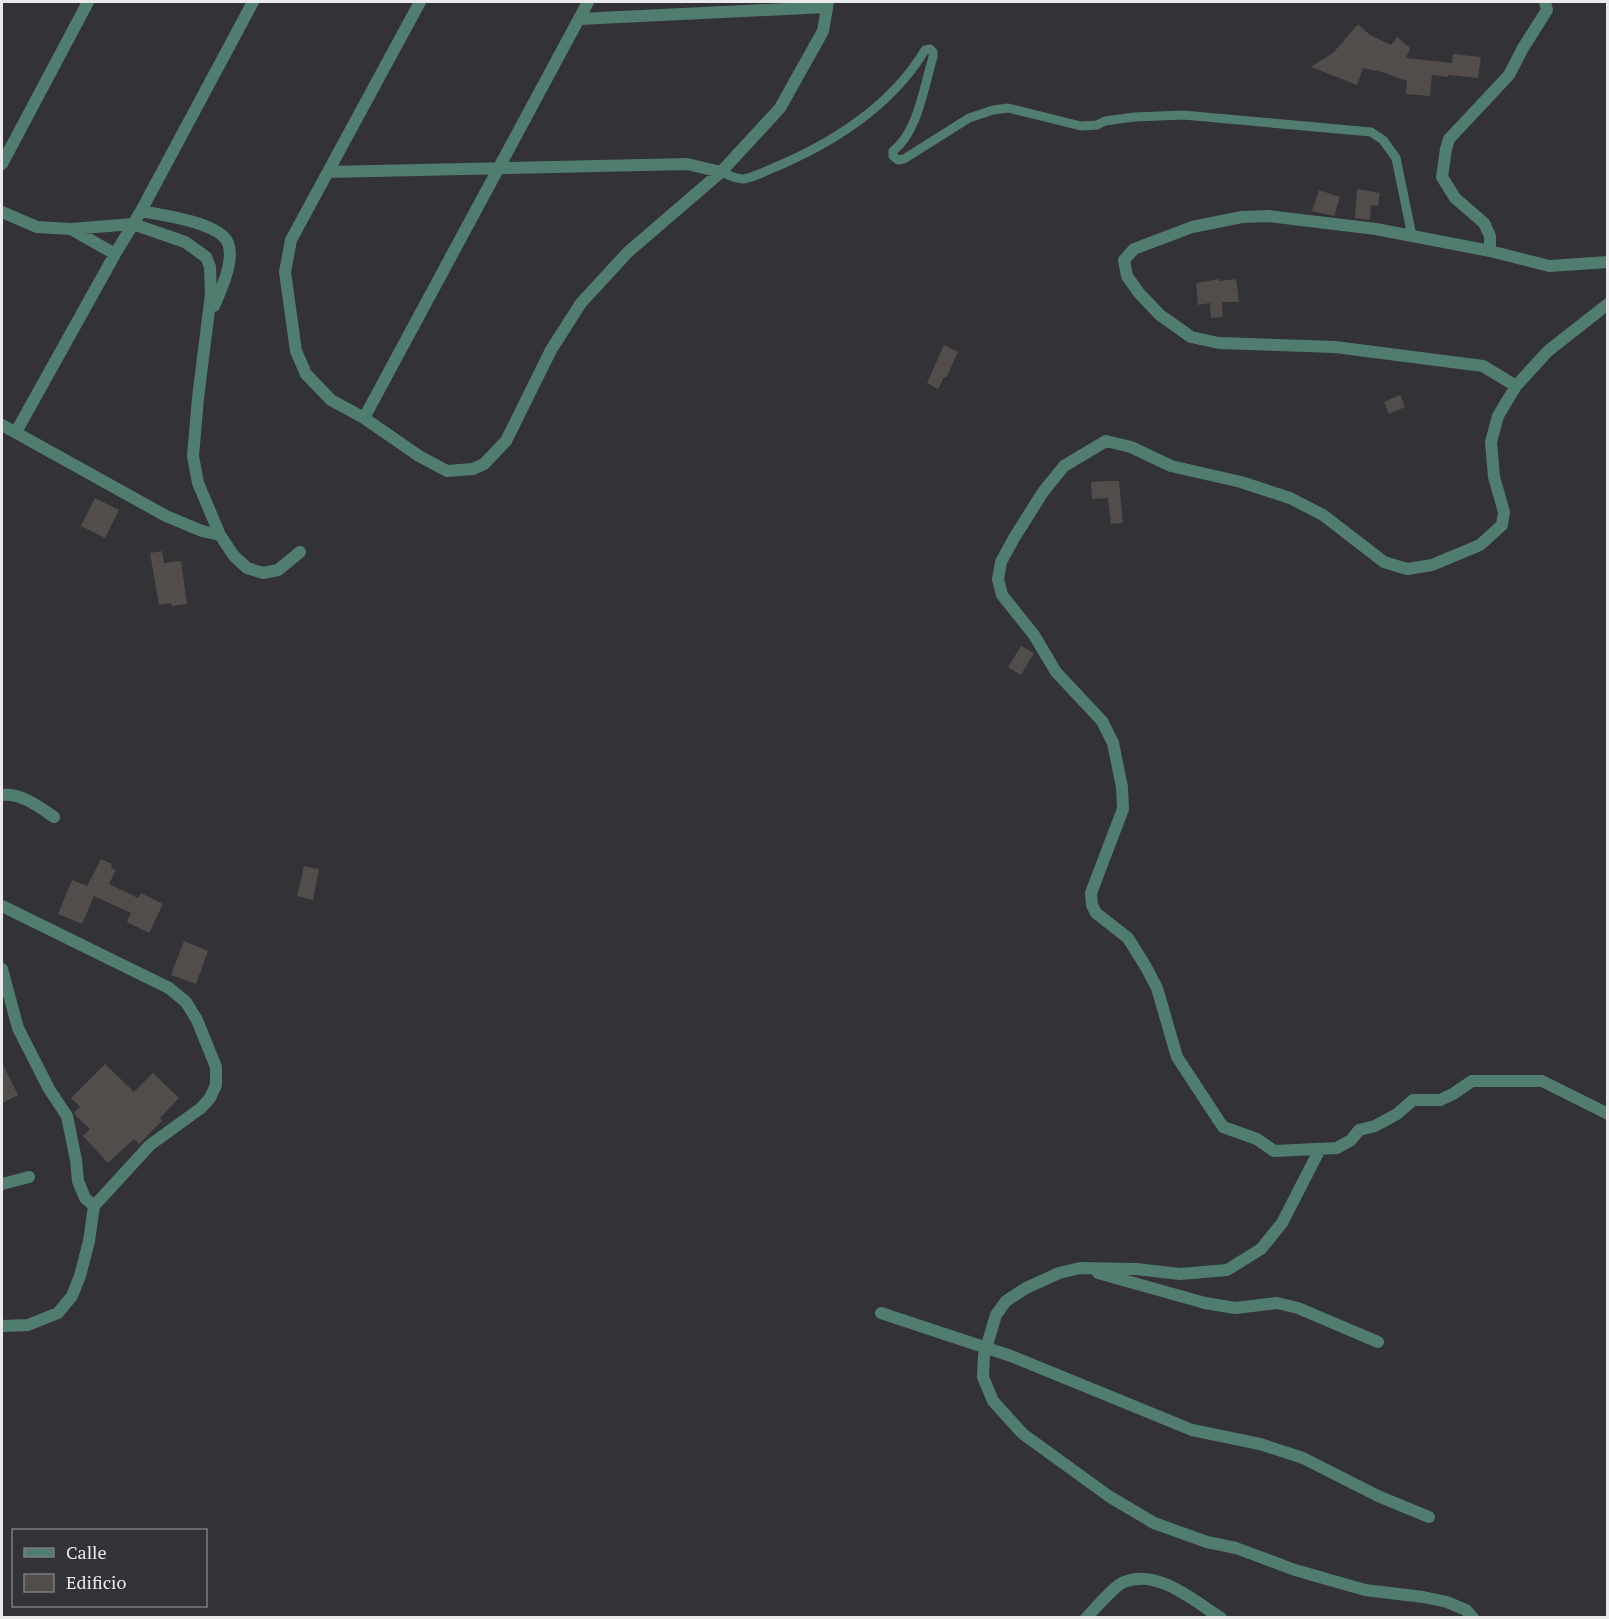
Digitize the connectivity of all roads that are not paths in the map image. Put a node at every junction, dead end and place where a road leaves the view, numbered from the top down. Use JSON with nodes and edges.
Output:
{"nodes":[{"id":1,"x":88,"y":2,"type":"edge"},
{"id":2,"x":253,"y":2,"type":"edge"},
{"id":3,"x":420,"y":2,"type":"edge"},
{"id":4,"x":588,"y":2,"type":"edge"},
{"id":5,"x":1545,"y":2,"type":"edge"},
{"id":6,"x":828,"y":4,"type":"edge"},
{"id":7,"x":579,"y":19,"type":"junction"},
{"id":8,"x":2,"y":164,"type":"edge"},
{"id":9,"x":497,"y":169,"type":"junction"},
{"id":10,"x":328,"y":172,"type":"junction"},
{"id":11,"x":721,"y":172,"type":"junction"},
{"id":12,"x":141,"y":211,"type":"junction"},
{"id":13,"x":2,"y":212,"type":"edge"},
{"id":14,"x":133,"y":224,"type":"junction"},
{"id":15,"x":71,"y":229,"type":"junction"},
{"id":16,"x":1412,"y":236,"type":"junction"},
{"id":17,"x":1490,"y":251,"type":"junction"},
{"id":18,"x":115,"y":254,"type":"junction"},
{"id":19,"x":1608,"y":262,"type":"edge"},
{"id":20,"x":1608,"y":304,"type":"edge"},
{"id":21,"x":208,"y":320,"type":"junction"},
{"id":22,"x":1516,"y":386,"type":"junction"},
{"id":23,"x":364,"y":418,"type":"junction"},
{"id":24,"x":2,"y":425,"type":"edge"},
{"id":25,"x":16,"y":432,"type":"junction"},
{"id":26,"x":220,"y":535,"type":"junction"},
{"id":27,"x":300,"y":552,"type":"dead end"},
{"id":28,"x":2,"y":795,"type":"edge"},
{"id":29,"x":54,"y":817,"type":"dead end"},
{"id":30,"x":2,"y":906,"type":"edge"},
{"id":31,"x":2,"y":969,"type":"edge"},
{"id":32,"x":1608,"y":1114,"type":"edge"},
{"id":33,"x":1320,"y":1149,"type":"junction"},
{"id":34,"x":29,"y":1177,"type":"dead end"},
{"id":35,"x":2,"y":1184,"type":"edge"},
{"id":36,"x":94,"y":1206,"type":"junction"},
{"id":37,"x":1080,"y":1268,"type":"junction"},
{"id":38,"x":881,"y":1313,"type":"dead end"},
{"id":39,"x":2,"y":1326,"type":"edge"},
{"id":40,"x":1378,"y":1342,"type":"dead end"},
{"id":41,"x":987,"y":1347,"type":"junction"},
{"id":42,"x":1429,"y":1517,"type":"dead end"},
{"id":43,"x":1086,"y":1617,"type":"edge"},
{"id":44,"x":1221,"y":1617,"type":"edge"},
{"id":45,"x":1473,"y":1617,"type":"edge"}],
"edges":[{"from":1,"to":8,"type":"street"},
{"from":2,"to":12,"type":"street"},
{"from":3,"to":10,"type":"street"},
{"from":4,"to":7,"type":"street"},
{"from":5,"to":17,"type":"street"},
{"from":6,"to":7,"type":"street"},
{"from":6,"to":11,"type":"street"},
{"from":7,"to":9,"type":"street"},
{"from":9,"to":10,"type":"street"},
{"from":9,"to":11,"type":"street"},
{"from":9,"to":23,"type":"street"},
{"from":10,"to":23,"type":"street"},
{"from":11,"to":16,"type":"lane"},
{"from":11,"to":23,"type":"street"},
{"from":12,"to":14,"type":"street"},
{"from":12,"to":21,"type":"street"},
{"from":13,"to":15,"type":"street"},
{"from":14,"to":15,"type":"street"},
{"from":14,"to":18,"type":"street"},
{"from":14,"to":21,"type":"street"},
{"from":15,"to":18,"type":"street"},
{"from":16,"to":17,"type":"street"},
{"from":16,"to":22,"type":"street"},
{"from":17,"to":19,"type":"street"},
{"from":18,"to":25,"type":"street"},
{"from":20,"to":22,"type":"street"},
{"from":21,"to":26,"type":"street"},
{"from":22,"to":33,"type":"street"},
{"from":24,"to":25,"type":"street"},
{"from":25,"to":26,"type":"street"},
{"from":26,"to":27,"type":"street"},
{"from":28,"to":29,"type":"street"},
{"from":30,"to":36,"type":"street"},
{"from":31,"to":36,"type":"street"},
{"from":32,"to":33,"type":"street"},
{"from":33,"to":37,"type":"street"},
{"from":34,"to":35,"type":"street"},
{"from":36,"to":39,"type":"street"},
{"from":37,"to":40,"type":"street"},
{"from":37,"to":41,"type":"street"},
{"from":38,"to":41,"type":"street"},
{"from":41,"to":42,"type":"street"},
{"from":41,"to":45,"type":"street"},
{"from":43,"to":44,"type":"street"}]}
